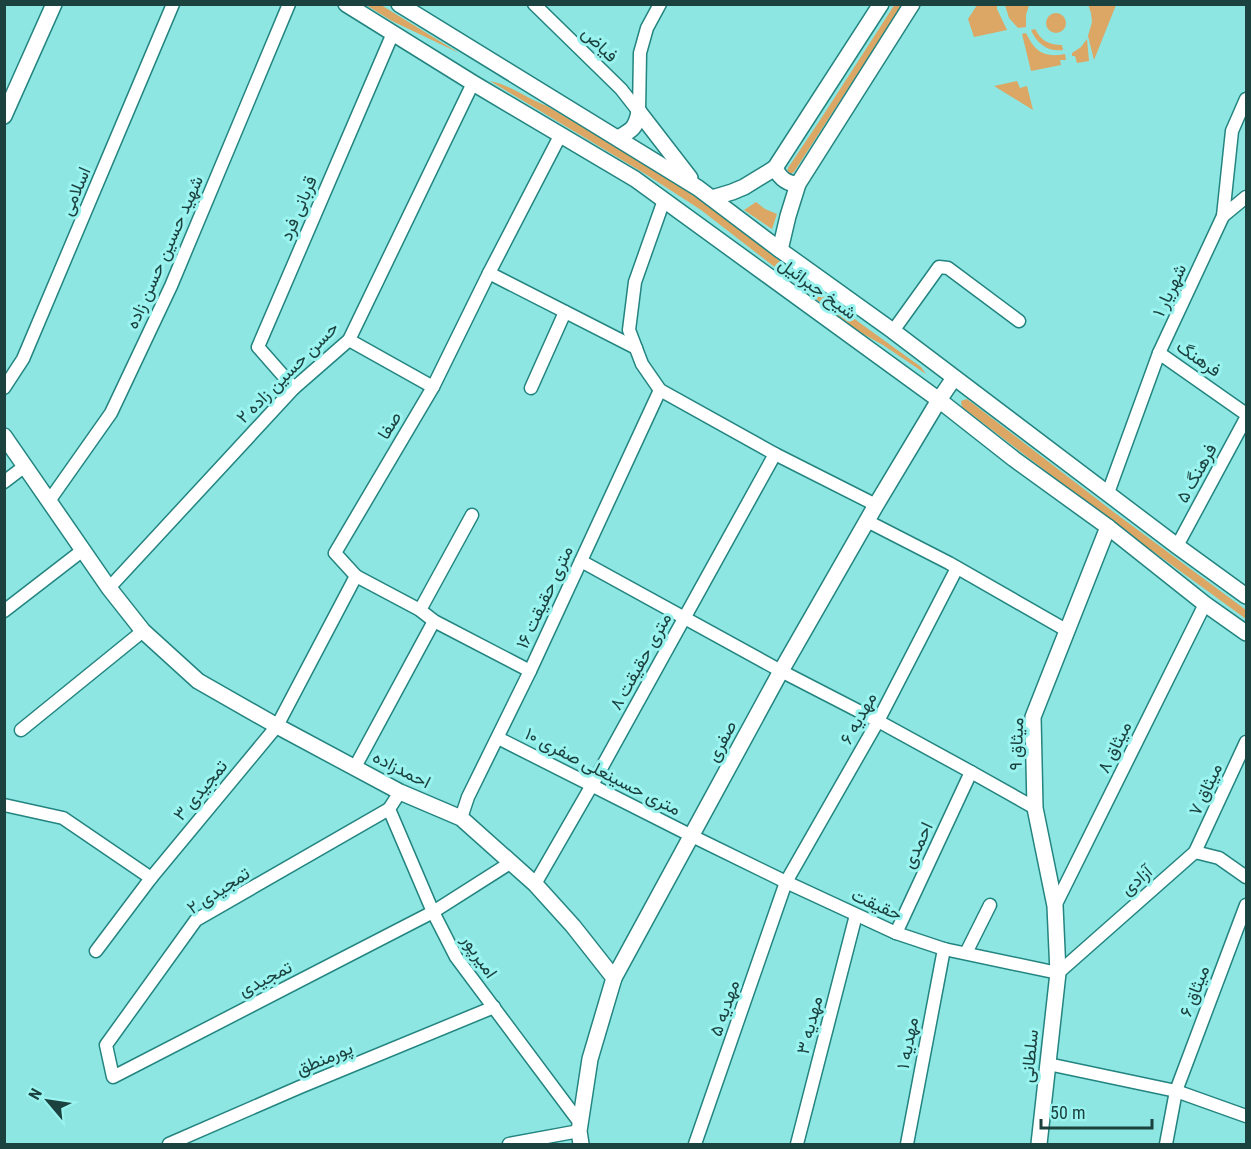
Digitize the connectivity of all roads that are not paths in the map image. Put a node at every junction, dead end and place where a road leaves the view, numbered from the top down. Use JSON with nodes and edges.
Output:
{"nodes":[{"id":1,"x":54,"y":4,"type":"edge"},
{"id":2,"x":173,"y":4,"type":"edge"},
{"id":3,"x":289,"y":4,"type":"edge"},
{"id":4,"x":346,"y":4,"type":"edge"},
{"id":5,"x":399,"y":4,"type":"edge"},
{"id":6,"x":660,"y":4,"type":"edge"},
{"id":7,"x":881,"y":4,"type":"edge"},
{"id":8,"x":912,"y":4,"type":"edge"},
{"id":9,"x":535,"y":5,"type":"edge"},
{"id":10,"x":393,"y":33,"type":"junction"},
{"id":11,"x":489,"y":60,"type":"junction"},
{"id":12,"x":473,"y":83,"type":"junction"},
{"id":13,"x":1246,"y":99,"type":"edge"},
{"id":14,"x":639,"y":112,"type":"junction"},
{"id":15,"x":4,"y":116,"type":"edge"},
{"id":16,"x":561,"y":135,"type":"junction"},
{"id":17,"x":618,"y":138,"type":"junction"},
{"id":18,"x":775,"y":168,"type":"junction"},
{"id":19,"x":798,"y":184,"type":"junction"},
{"id":20,"x":698,"y":188,"type":"junction"},
{"id":21,"x":1246,"y":197,"type":"edge"},
{"id":22,"x":712,"y":198,"type":"junction"},
{"id":23,"x":664,"y":200,"type":"junction"},
{"id":24,"x":1223,"y":216,"type":"junction"},
{"id":25,"x":780,"y":250,"type":"junction"},
{"id":26,"x":489,"y":273,"type":"junction"},
{"id":27,"x":565,"y":312,"type":"junction"},
{"id":28,"x":1019,"y":321,"type":"dead end"},
{"id":29,"x":892,"y":331,"type":"junction"},
{"id":30,"x":349,"y":340,"type":"junction"},
{"id":31,"x":636,"y":348,"type":"junction"},
{"id":32,"x":1159,"y":353,"type":"junction"},
{"id":33,"x":954,"y":378,"type":"junction"},
{"id":34,"x":433,"y":387,"type":"junction"},
{"id":35,"x":4,"y":388,"type":"edge"},
{"id":36,"x":294,"y":388,"type":"junction"},
{"id":37,"x":531,"y":388,"type":"dead end"},
{"id":38,"x":660,"y":390,"type":"junction"},
{"id":39,"x":939,"y":400,"type":"junction"},
{"id":40,"x":1246,"y":416,"type":"edge"},
{"id":41,"x":4,"y":436,"type":"edge"},
{"id":42,"x":775,"y":454,"type":"junction"},
{"id":43,"x":25,"y":466,"type":"junction"},
{"id":44,"x":4,"y":482,"type":"edge"},
{"id":45,"x":1108,"y":493,"type":"junction"},
{"id":46,"x":49,"y":501,"type":"junction"},
{"id":47,"x":876,"y":505,"type":"junction"},
{"id":48,"x":472,"y":515,"type":"dead end"},
{"id":49,"x":867,"y":521,"type":"junction"},
{"id":50,"x":1108,"y":527,"type":"junction"},
{"id":51,"x":1177,"y":546,"type":"junction"},
{"id":52,"x":83,"y":550,"type":"junction"},
{"id":53,"x":581,"y":561,"type":"junction"},
{"id":54,"x":957,"y":568,"type":"junction"},
{"id":55,"x":356,"y":576,"type":"junction"},
{"id":56,"x":109,"y":588,"type":"junction"},
{"id":57,"x":1246,"y":596,"type":"edge"},
{"id":58,"x":1205,"y":604,"type":"junction"},
{"id":59,"x":420,"y":610,"type":"junction"},
{"id":60,"x":4,"y":611,"type":"edge"},
{"id":61,"x":684,"y":618,"type":"junction"},
{"id":62,"x":434,"y":621,"type":"junction"},
{"id":63,"x":1066,"y":630,"type":"junction"},
{"id":64,"x":143,"y":631,"type":"junction"},
{"id":65,"x":1246,"y":633,"type":"edge"},
{"id":66,"x":530,"y":671,"type":"junction"},
{"id":67,"x":781,"y":671,"type":"junction"},
{"id":68,"x":878,"y":721,"type":"junction"},
{"id":69,"x":277,"y":726,"type":"junction"},
{"id":70,"x":21,"y":730,"type":"dead end"},
{"id":71,"x":498,"y":738,"type":"junction"},
{"id":72,"x":1246,"y":742,"type":"edge"},
{"id":73,"x":355,"y":767,"type":"junction"},
{"id":74,"x":971,"y":772,"type":"junction"},
{"id":75,"x":591,"y":785,"type":"junction"},
{"id":76,"x":400,"y":792,"type":"junction"},
{"id":77,"x":4,"y":805,"type":"edge"},
{"id":78,"x":1035,"y":808,"type":"junction"},
{"id":79,"x":389,"y":809,"type":"junction"},
{"id":80,"x":460,"y":819,"type":"junction"},
{"id":81,"x":692,"y":836,"type":"junction"},
{"id":82,"x":1195,"y":852,"type":"junction"},
{"id":83,"x":510,"y":863,"type":"junction"},
{"id":84,"x":1246,"y":877,"type":"edge"},
{"id":85,"x":151,"y":878,"type":"junction"},
{"id":86,"x":786,"y":882,"type":"junction"},
{"id":87,"x":535,"y":884,"type":"junction"},
{"id":88,"x":990,"y":905,"type":"dead end"},
{"id":89,"x":1246,"y":905,"type":"edge"},
{"id":90,"x":1055,"y":906,"type":"junction"},
{"id":91,"x":433,"y":912,"type":"junction"},
{"id":92,"x":856,"y":915,"type":"junction"},
{"id":93,"x":896,"y":933,"type":"junction"},
{"id":94,"x":944,"y":949,"type":"junction"},
{"id":95,"x":96,"y":951,"type":"dead end"},
{"id":96,"x":966,"y":954,"type":"junction"},
{"id":97,"x":1058,"y":973,"type":"junction"},
{"id":98,"x":614,"y":978,"type":"junction"},
{"id":99,"x":494,"y":1006,"type":"junction"},
{"id":100,"x":1048,"y":1064,"type":"junction"},
{"id":101,"x":113,"y":1077,"type":"joint"},
{"id":102,"x":1176,"y":1090,"type":"junction"},
{"id":103,"x":1246,"y":1116,"type":"edge"},
{"id":104,"x":580,"y":1133,"type":"edge"},
{"id":105,"x":169,"y":1144,"type":"edge"},
{"id":106,"x":509,"y":1144,"type":"edge"},
{"id":107,"x":695,"y":1144,"type":"edge"},
{"id":108,"x":797,"y":1144,"type":"edge"},
{"id":109,"x":907,"y":1144,"type":"edge"},
{"id":110,"x":1039,"y":1144,"type":"edge"},
{"id":111,"x":1166,"y":1144,"type":"edge"}],
"edges":[{"from":1,"to":15,"type":"street"},
{"from":2,"to":35,"type":"street","name":"اسلامی"},
{"from":3,"to":46,"type":"street","name":"شهید حسین حسن زاده"},
{"from":4,"to":10,"type":"street","name":"شیخ جبرائیل"},
{"from":5,"to":11,"type":"street","name":"شیخ جبرائیل"},
{"from":6,"to":14,"type":"street"},
{"from":7,"to":18,"type":"street"},
{"from":8,"to":19,"type":"street"},
{"from":9,"to":14,"type":"street","name":"فیاض"},
{"from":10,"to":12,"type":"street","name":"شیخ جبرائیل"},
{"from":10,"to":36,"type":"street","name":"قربانی فرد"},
{"from":11,"to":12,"type":"street"},
{"from":11,"to":17,"type":"street","name":"شیخ جبرائیل"},
{"from":12,"to":16,"type":"street","name":"شیخ جبرائیل"},
{"from":12,"to":30,"type":"street","name":"حسن حسین زاده ۲"},
{"from":13,"to":24,"type":"street","name":"شهریار ۱"},
{"from":14,"to":17,"type":"street"},
{"from":14,"to":20,"type":"street"},
{"from":16,"to":23,"type":"street","name":"شیخ جبرائیل"},
{"from":16,"to":26,"type":"street","name":"صفا"},
{"from":17,"to":20,"type":"street","name":"شیخ جبرائیل"},
{"from":18,"to":19,"type":"street"},
{"from":18,"to":22,"type":"street"},
{"from":19,"to":25,"type":"street"},
{"from":20,"to":22,"type":"street","name":"شیخ جبرائیل"},
{"from":21,"to":24,"type":"street"},
{"from":22,"to":25,"type":"street","name":"شیخ جبرائیل"},
{"from":23,"to":31,"type":"street"},
{"from":23,"to":39,"type":"street","name":"شیخ جبرائیل"},
{"from":24,"to":32,"type":"street","name":"شهریار ۱"},
{"from":25,"to":29,"type":"street","name":"شیخ جبرائیل"},
{"from":26,"to":27,"type":"street"},
{"from":26,"to":34,"type":"street","name":"صفا"},
{"from":27,"to":31,"type":"street"},
{"from":27,"to":37,"type":"street"},
{"from":28,"to":29,"type":"street"},
{"from":29,"to":33,"type":"street","name":"شیخ جبرائیل"},
{"from":30,"to":34,"type":"street"},
{"from":30,"to":36,"type":"street","name":"حسن حسین زاده ۲"},
{"from":31,"to":38,"type":"street"},
{"from":32,"to":40,"type":"street","name":"فرهنگ"},
{"from":32,"to":45,"type":"street","name":"شهریار ۱"},
{"from":33,"to":39,"type":"street","name":"صفری"},
{"from":33,"to":45,"type":"street","name":"شیخ جبرائیل"},
{"from":34,"to":55,"type":"street","name":"صفا"},
{"from":36,"to":56,"type":"street","name":"حسن حسین زاده ۲"},
{"from":38,"to":42,"type":"street"},
{"from":38,"to":53,"type":"street","name":"۱۶ متری حقیقت"},
{"from":39,"to":47,"type":"street","name":"صفری"},
{"from":39,"to":50,"type":"street","name":"شیخ جبرائیل"},
{"from":40,"to":51,"type":"street","name":"فرهنگ ۵"},
{"from":41,"to":43,"type":"street","name":"احمدزاده"},
{"from":42,"to":47,"type":"street"},
{"from":42,"to":61,"type":"street","name":"۸ متری حقیقت"},
{"from":43,"to":44,"type":"street"},
{"from":43,"to":46,"type":"street","name":"احمدزاده"},
{"from":45,"to":51,"type":"street","name":"شیخ جبرائیل"},
{"from":46,"to":52,"type":"street","name":"احمدزاده"},
{"from":47,"to":49,"type":"street","name":"صفری"},
{"from":48,"to":59,"type":"street"},
{"from":49,"to":54,"type":"street"},
{"from":49,"to":67,"type":"street","name":"صفری"},
{"from":50,"to":58,"type":"street","name":"شیخ جبرائیل"},
{"from":50,"to":63,"type":"street","name":"میثاق ۹"},
{"from":51,"to":57,"type":"street","name":"شیخ جبرائیل"},
{"from":52,"to":56,"type":"street","name":"احمدزاده"},
{"from":52,"to":60,"type":"street"},
{"from":53,"to":61,"type":"street"},
{"from":53,"to":66,"type":"street","name":"۱۶ متری حقیقت"},
{"from":54,"to":63,"type":"street"},
{"from":54,"to":68,"type":"street","name":"مهدیه ۶"},
{"from":55,"to":59,"type":"street"},
{"from":55,"to":69,"type":"street"},
{"from":56,"to":64,"type":"street","name":"احمدزاده"},
{"from":58,"to":65,"type":"street","name":"شیخ جبرائیل"},
{"from":58,"to":90,"type":"street","name":"میثاق ۸"},
{"from":59,"to":62,"type":"street"},
{"from":61,"to":67,"type":"street"},
{"from":61,"to":75,"type":"street","name":"۸ متری حقیقت"},
{"from":62,"to":66,"type":"street"},
{"from":62,"to":73,"type":"street"},
{"from":63,"to":78,"type":"street","name":"میثاق ۹"},
{"from":64,"to":69,"type":"street","name":"احمدزاده"},
{"from":64,"to":70,"type":"street"},
{"from":66,"to":71,"type":"street","name":"۱۶ متری حقیقت"},
{"from":67,"to":68,"type":"street"},
{"from":67,"to":81,"type":"street","name":"صفری"},
{"from":68,"to":74,"type":"street"},
{"from":68,"to":86,"type":"street","name":"مهدیه ۶"},
{"from":69,"to":73,"type":"street","name":"احمدزاده"},
{"from":69,"to":85,"type":"street","name":"تمجیدی ۳"},
{"from":71,"to":75,"type":"street","name":"۱۰ متری حسینعلی صفری"},
{"from":71,"to":80,"type":"street","name":"۱۶ متری حقیقت"},
{"from":72,"to":82,"type":"street","name":"میثاق ۷"},
{"from":73,"to":76,"type":"street","name":"احمدزاده"},
{"from":74,"to":78,"type":"street"},
{"from":74,"to":93,"type":"street","name":"احمدی"},
{"from":75,"to":81,"type":"street","name":"۱۰ متری حسینعلی صفری"},
{"from":75,"to":87,"type":"street","name":"۸ متری حقیقت"},
{"from":76,"to":79,"type":"street"},
{"from":76,"to":80,"type":"street","name":"احمدزاده"},
{"from":77,"to":85,"type":"street"},
{"from":78,"to":90,"type":"street","name":"میثاق ۹"},
{"from":79,"to":91,"type":"street","name":"امیرپور"},
{"from":79,"to":101,"type":"street","name":"تمجیدی ۲"},
{"from":80,"to":83,"type":"street","name":"احمدزاده"},
{"from":81,"to":86,"type":"street","name":"حقیقت"},
{"from":81,"to":98,"type":"street","name":"صفری"},
{"from":82,"to":84,"type":"street"},
{"from":82,"to":97,"type":"street","name":"آزادی"},
{"from":83,"to":87,"type":"street","name":"احمدزاده"},
{"from":83,"to":91,"type":"street","name":"تمجیدی"},
{"from":85,"to":95,"type":"street","name":"تمجیدی ۳"},
{"from":86,"to":92,"type":"street","name":"حقیقت"},
{"from":86,"to":107,"type":"street","name":"مهدیه ۵"},
{"from":87,"to":98,"type":"street","name":"احمدزاده"},
{"from":88,"to":96,"type":"street"},
{"from":89,"to":102,"type":"street","name":"میثاق ۶"},
{"from":90,"to":97,"type":"street","name":"میثاق ۹"},
{"from":91,"to":99,"type":"street","name":"امیرپور"},
{"from":91,"to":101,"type":"street","name":"تمجیدی"},
{"from":92,"to":93,"type":"street","name":"حقیقت"},
{"from":92,"to":108,"type":"street","name":"مهدیه ۳"},
{"from":93,"to":94,"type":"street","name":"حقیقت"},
{"from":94,"to":96,"type":"street","name":"حقیقت"},
{"from":94,"to":109,"type":"street","name":"مهدیه ۱"},
{"from":96,"to":97,"type":"street","name":"حقیقت"},
{"from":97,"to":100,"type":"street","name":"سلطانی"},
{"from":98,"to":104,"type":"street","name":"صفری"},
{"from":99,"to":104,"type":"street","name":"امیرپور"},
{"from":99,"to":105,"type":"street","name":"پورمنطق"},
{"from":100,"to":102,"type":"street"},
{"from":100,"to":110,"type":"street","name":"سلطانی"},
{"from":102,"to":103,"type":"street"},
{"from":102,"to":111,"type":"street","name":"میثاق ۶"},
{"from":104,"to":106,"type":"street"}]}
